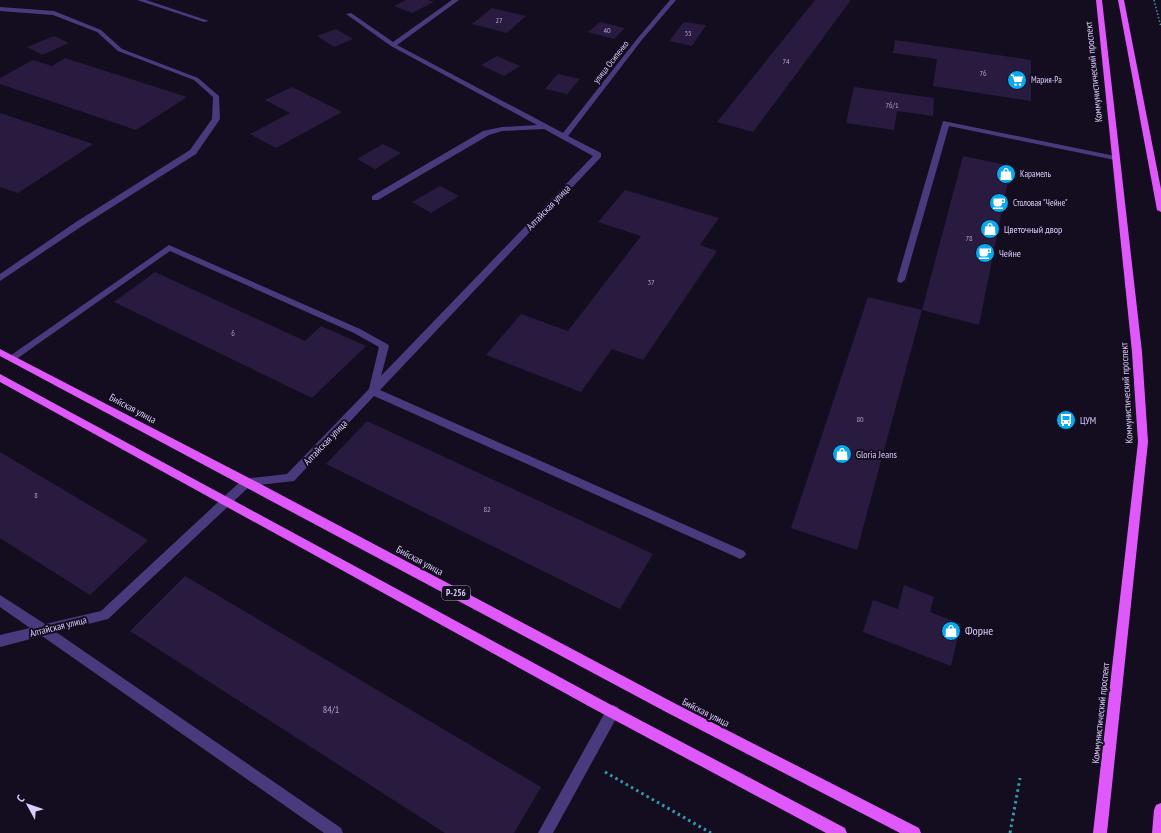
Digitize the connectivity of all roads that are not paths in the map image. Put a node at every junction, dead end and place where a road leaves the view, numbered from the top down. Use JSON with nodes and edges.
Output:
{"nodes":[{"id":1,"x":140,"y":0,"type":"edge"},
{"id":2,"x":456,"y":0,"type":"edge"},
{"id":3,"x":673,"y":0,"type":"edge"},
{"id":4,"x":1099,"y":0,"type":"edge"},
{"id":5,"x":1121,"y":0,"type":"edge"},
{"id":6,"x":0,"y":9,"type":"edge"},
{"id":7,"x":349,"y":14,"type":"dead end"},
{"id":8,"x":206,"y":21,"type":"dead end"},
{"id":9,"x":393,"y":45,"type":"junction"},
{"id":10,"x":547,"y":127,"type":"junction"},
{"id":11,"x":564,"y":136,"type":"junction"},
{"id":12,"x":1115,"y":158,"type":"junction"},
{"id":13,"x":375,"y":198,"type":"dead end"},
{"id":14,"x":1161,"y":210,"type":"edge"},
{"id":15,"x":0,"y":278,"type":"edge"},
{"id":16,"x":901,"y":280,"type":"dead end"},
{"id":17,"x":0,"y":352,"type":"edge"},
{"id":18,"x":12,"y":358,"type":"junction"},
{"id":19,"x":0,"y":378,"type":"edge"},
{"id":20,"x":373,"y":391,"type":"junction"},
{"id":21,"x":247,"y":482,"type":"junction"},
{"id":22,"x":225,"y":502,"type":"junction"},
{"id":23,"x":740,"y":554,"type":"dead end"},
{"id":24,"x":0,"y":600,"type":"edge"},
{"id":25,"x":43,"y":630,"type":"junction"},
{"id":26,"x":0,"y":641,"type":"edge"},
{"id":27,"x":613,"y":711,"type":"junction"},
{"id":28,"x":1161,"y":810,"type":"edge"},
{"id":29,"x":336,"y":833,"type":"edge"},
{"id":30,"x":545,"y":833,"type":"edge"},
{"id":31,"x":840,"y":833,"type":"edge"},
{"id":32,"x":914,"y":833,"type":"edge"},
{"id":33,"x":1100,"y":833,"type":"edge"},
{"id":34,"x":1159,"y":833,"type":"edge"}],
"edges":[{"from":1,"to":8,"type":"street"},
{"from":2,"to":9,"type":"street"},
{"from":3,"to":11,"type":"street","name":"улица Осипенко"},
{"from":4,"to":12,"type":"main road","name":"Коммунистический проспект"},
{"from":5,"to":14,"type":"main road"},
{"from":6,"to":15,"type":"street"},
{"from":7,"to":9,"type":"street"},
{"from":9,"to":10,"type":"street"},
{"from":10,"to":11,"type":"street"},
{"from":10,"to":13,"type":"street"},
{"from":11,"to":20,"type":"street","name":"Алтайская улица"},
{"from":12,"to":16,"type":"street"},
{"from":12,"to":33,"type":"main road","name":"Коммунистический проспект"},
{"from":17,"to":18,"type":"main road","name":"Бийская улица","number":"Р-256"},
{"from":18,"to":20,"type":"street"},
{"from":18,"to":21,"type":"main road","name":"Бийская улица","number":"Р-256"},
{"from":19,"to":22,"type":"main road"},
{"from":20,"to":21,"type":"street","name":"Алтайская улица"},
{"from":20,"to":23,"type":"street"},
{"from":21,"to":22,"type":"street","name":"Алтайская улица"},
{"from":21,"to":32,"type":"main road","name":"Бийская улица","number":"Р-256"},
{"from":22,"to":25,"type":"street","name":"Алтайская улица"},
{"from":22,"to":27,"type":"main road"},
{"from":24,"to":25,"type":"street"},
{"from":25,"to":26,"type":"street","name":"Алтайская улица"},
{"from":25,"to":29,"type":"street"},
{"from":27,"to":30,"type":"street"},
{"from":27,"to":31,"type":"main road"},
{"from":28,"to":34,"type":"main road"}]}
